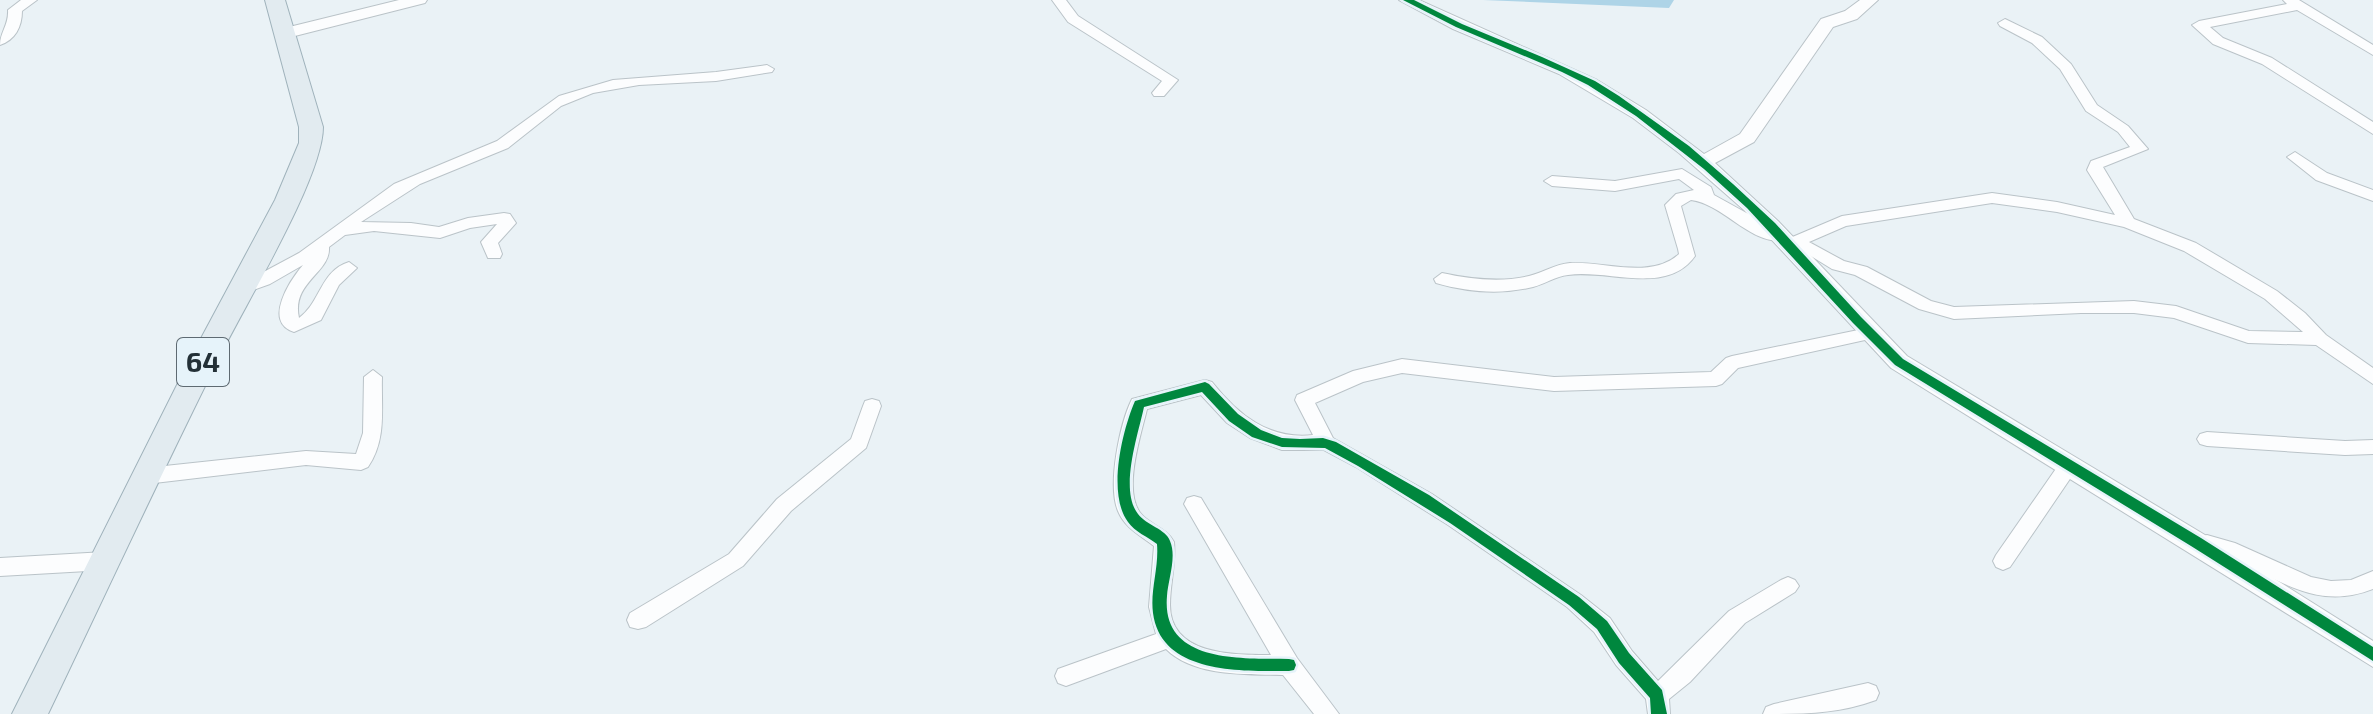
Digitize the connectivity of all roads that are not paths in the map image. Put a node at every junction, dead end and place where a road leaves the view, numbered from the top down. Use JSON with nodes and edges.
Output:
{"nodes":[{"id":1,"x":30,"y":0,"type":"edge"},
{"id":2,"x":275,"y":0,"type":"edge"},
{"id":3,"x":419,"y":0,"type":"edge"},
{"id":4,"x":1059,"y":0,"type":"edge"},
{"id":5,"x":1407,"y":0,"type":"edge"},
{"id":6,"x":1870,"y":0,"type":"edge"},
{"id":7,"x":2294,"y":3,"type":"edge"},
{"id":8,"x":2005,"y":23,"type":"dead end"},
{"id":9,"x":283,"y":34,"type":"junction"},
{"id":10,"x":0,"y":41,"type":"edge"},
{"id":11,"x":2373,"y":51,"type":"edge"},
{"id":12,"x":767,"y":69,"type":"dead end"},
{"id":13,"x":1159,"y":93,"type":"dead end"},
{"id":14,"x":2373,"y":129,"type":"edge"},
{"id":15,"x":2295,"y":157,"type":"dead end"},
{"id":16,"x":1703,"y":162,"type":"junction"},
{"id":17,"x":1552,"y":181,"type":"dead end"},
{"id":18,"x":2373,"y":196,"type":"edge"},
{"id":19,"x":1707,"y":197,"type":"junction"},
{"id":20,"x":2128,"y":223,"type":"junction"},
{"id":21,"x":345,"y":230,"type":"junction"},
{"id":22,"x":1785,"y":240,"type":"junction"},
{"id":23,"x":321,"y":246,"type":"junction"},
{"id":24,"x":494,"y":254,"type":"dead end"},
{"id":25,"x":349,"y":268,"type":"dead end"},
{"id":26,"x":1442,"y":279,"type":"dead end"},
{"id":27,"x":242,"y":288,"type":"junction"},
{"id":28,"x":1868,"y":334,"type":"junction"},
{"id":29,"x":2320,"y":339,"type":"junction"},
{"id":30,"x":373,"y":377,"type":"dead end"},
{"id":31,"x":2373,"y":377,"type":"edge"},
{"id":32,"x":872,"y":406,"type":"dead end"},
{"id":33,"x":2207,"y":439,"type":"dead end"},
{"id":34,"x":1326,"y":442,"type":"junction"},
{"id":35,"x":2373,"y":447,"type":"edge"},
{"id":36,"x":2069,"y":465,"type":"junction"},
{"id":37,"x":146,"y":476,"type":"junction"},
{"id":38,"x":1194,"y":504,"type":"dead end"},
{"id":39,"x":2196,"y":542,"type":"junction"},
{"id":40,"x":105,"y":561,"type":"junction"},
{"id":41,"x":2003,"y":561,"type":"dead end"},
{"id":42,"x":0,"y":567,"type":"edge"},
{"id":43,"x":2373,"y":580,"type":"edge"},
{"id":44,"x":1788,"y":586,"type":"dead end"},
{"id":45,"x":638,"y":620,"type":"dead end"},
{"id":46,"x":1170,"y":638,"type":"junction"},
{"id":47,"x":2373,"y":655,"type":"edge"},
{"id":48,"x":1289,"y":665,"type":"junction"},
{"id":49,"x":1066,"y":676,"type":"dead end"},
{"id":50,"x":1868,"y":693,"type":"dead end"},
{"id":51,"x":1658,"y":705,"type":"edge"},
{"id":52,"x":30,"y":714,"type":"edge"},
{"id":53,"x":1328,"y":714,"type":"edge"},
{"id":54,"x":1774,"y":714,"type":"edge"}],
"edges":[{"from":1,"to":10,"type":"street"},
{"from":2,"to":9,"type":"main road","number":"64"},
{"from":3,"to":9,"type":"street"},
{"from":4,"to":13,"type":"street"},
{"from":5,"to":16,"type":"street"},
{"from":6,"to":16,"type":"street"},
{"from":7,"to":11,"type":"street"},
{"from":7,"to":14,"type":"street"},
{"from":8,"to":20,"type":"street"},
{"from":9,"to":27,"type":"main road","number":"64"},
{"from":12,"to":21,"type":"street"},
{"from":15,"to":18,"type":"street"},
{"from":16,"to":22,"type":"street"},
{"from":17,"to":19,"type":"street"},
{"from":19,"to":22,"type":"street"},
{"from":19,"to":26,"type":"street"},
{"from":20,"to":22,"type":"street"},
{"from":20,"to":29,"type":"street"},
{"from":21,"to":23,"type":"street"},
{"from":21,"to":24,"type":"street"},
{"from":22,"to":28,"type":"street"},
{"from":22,"to":29,"type":"street"},
{"from":23,"to":25,"type":"street"},
{"from":23,"to":27,"type":"street"},
{"from":27,"to":37,"type":"main road","number":"64"},
{"from":28,"to":34,"type":"street"},
{"from":28,"to":36,"type":"street"},
{"from":29,"to":31,"type":"street"},
{"from":30,"to":37,"type":"street"},
{"from":32,"to":45,"type":"street"},
{"from":33,"to":35,"type":"street"},
{"from":34,"to":46,"type":"street"},
{"from":34,"to":51,"type":"street"},
{"from":36,"to":39,"type":"street"},
{"from":36,"to":41,"type":"street"},
{"from":37,"to":40,"type":"main road","number":"64"},
{"from":38,"to":48,"type":"street"},
{"from":39,"to":43,"type":"street"},
{"from":39,"to":47,"type":"street"},
{"from":40,"to":42,"type":"street"},
{"from":40,"to":52,"type":"main road","number":"64"},
{"from":44,"to":51,"type":"street"},
{"from":46,"to":48,"type":"street"},
{"from":46,"to":49,"type":"street"},
{"from":48,"to":53,"type":"street"},
{"from":50,"to":54,"type":"street"}]}
